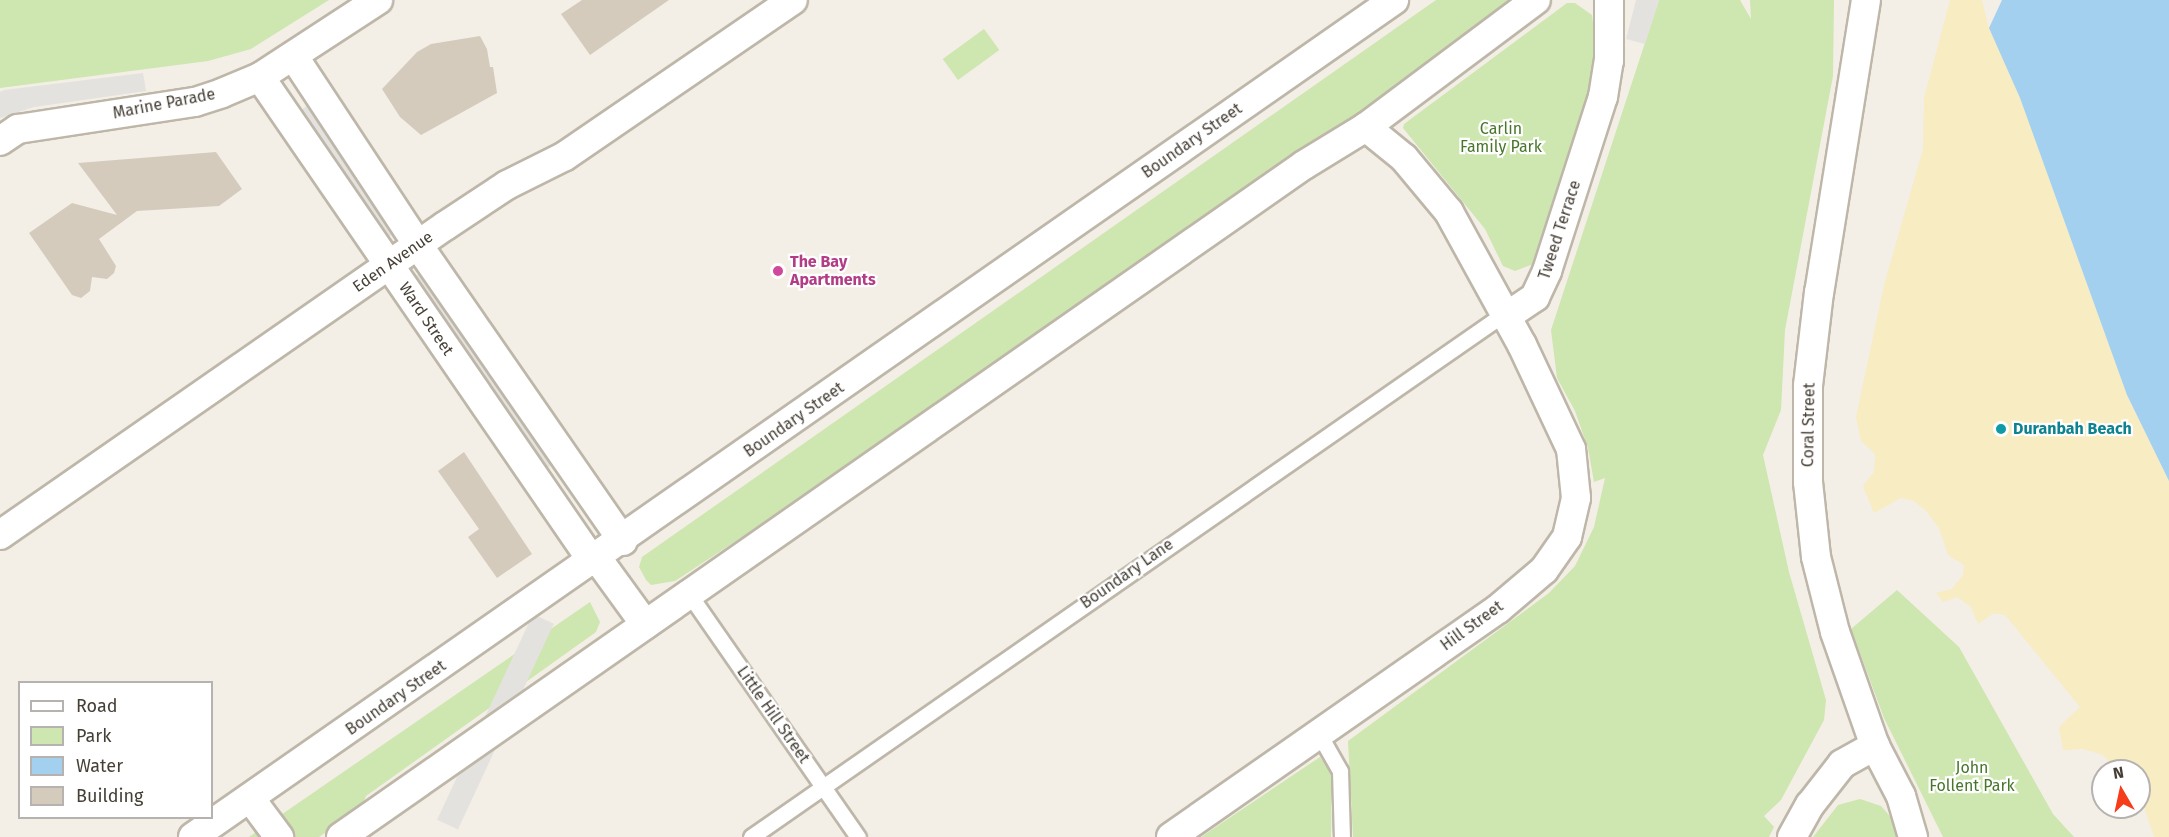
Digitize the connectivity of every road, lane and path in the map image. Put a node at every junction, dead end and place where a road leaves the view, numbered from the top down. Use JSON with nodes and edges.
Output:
{"nodes":[{"id":1,"x":378,"y":0,"type":"edge"},
{"id":2,"x":793,"y":0,"type":"edge"},
{"id":3,"x":1394,"y":0,"type":"edge"},
{"id":4,"x":1536,"y":0,"type":"edge"},
{"id":5,"x":1609,"y":0,"type":"edge"},
{"id":6,"x":1866,"y":0,"type":"edge"},
{"id":7,"x":294,"y":57,"type":"junction"},
{"id":8,"x":260,"y":77,"type":"junction"},
{"id":9,"x":1366,"y":127,"type":"junction"},
{"id":10,"x":0,"y":141,"type":"edge"},
{"id":11,"x":418,"y":245,"type":"junction"},
{"id":12,"x":389,"y":265,"type":"junction"},
{"id":13,"x":1506,"y":314,"type":"junction"},
{"id":14,"x":0,"y":535,"type":"edge"},
{"id":15,"x":623,"y":541,"type":"junction"},
{"id":16,"x":595,"y":560,"type":"junction"},
{"id":17,"x":688,"y":594,"type":"junction"},
{"id":18,"x":645,"y":624,"type":"junction"},
{"id":19,"x":1319,"y":734,"type":"junction"},
{"id":20,"x":1875,"y":746,"type":"junction"},
{"id":21,"x":823,"y":786,"type":"junction"},
{"id":22,"x":250,"y":798,"type":"junction"},
{"id":23,"x":193,"y":837,"type":"edge"},
{"id":24,"x":279,"y":837,"type":"edge"},
{"id":25,"x":341,"y":837,"type":"edge"},
{"id":26,"x":751,"y":837,"type":"edge"},
{"id":27,"x":858,"y":837,"type":"edge"},
{"id":28,"x":1171,"y":837,"type":"edge"},
{"id":29,"x":1342,"y":837,"type":"edge"},
{"id":30,"x":1792,"y":837,"type":"edge"},
{"id":31,"x":1913,"y":837,"type":"edge"}],
"edges":[{"from":1,"to":7,"type":"street","name":"Marine Parade"},
{"from":2,"to":11,"type":"street","name":"Eden Avenue"},
{"from":3,"to":15,"type":"street","name":"Boundary Street"},
{"from":4,"to":9,"type":"street"},
{"from":5,"to":13,"type":"street","name":"Tweed Terrace"},
{"from":6,"to":20,"type":"street","name":"Coral Street"},
{"from":7,"to":8,"type":"street","name":"Marine Parade"},
{"from":7,"to":11,"type":"street"},
{"from":8,"to":10,"type":"street","name":"Marine Parade"},
{"from":8,"to":12,"type":"street","name":"Ward Street"},
{"from":9,"to":13,"type":"street"},
{"from":9,"to":17,"type":"street"},
{"from":11,"to":12,"type":"street","name":"Eden Avenue"},
{"from":11,"to":15,"type":"street"},
{"from":12,"to":14,"type":"street","name":"Eden Avenue"},
{"from":12,"to":16,"type":"street","name":"Ward Street"},
{"from":13,"to":19,"type":"street","name":"Hill Street"},
{"from":13,"to":21,"type":"lane","name":"Boundary Lane"},
{"from":15,"to":16,"type":"street","name":"Boundary Street"},
{"from":16,"to":18,"type":"street","name":"Ward Street"},
{"from":16,"to":22,"type":"street","name":"Boundary Street"},
{"from":17,"to":18,"type":"street"},
{"from":17,"to":21,"type":"lane","name":"Little Hill Street"},
{"from":18,"to":25,"type":"street"},
{"from":19,"to":28,"type":"street","name":"Hill Street"},
{"from":19,"to":29,"type":"lane"},
{"from":20,"to":30,"type":"street"},
{"from":20,"to":31,"type":"street","name":"Coral Street"},
{"from":21,"to":26,"type":"lane","name":"Boundary Lane"},
{"from":21,"to":27,"type":"lane","name":"Little Hill Street"},
{"from":22,"to":23,"type":"street","name":"Boundary Street"},
{"from":22,"to":24,"type":"street"}]}
